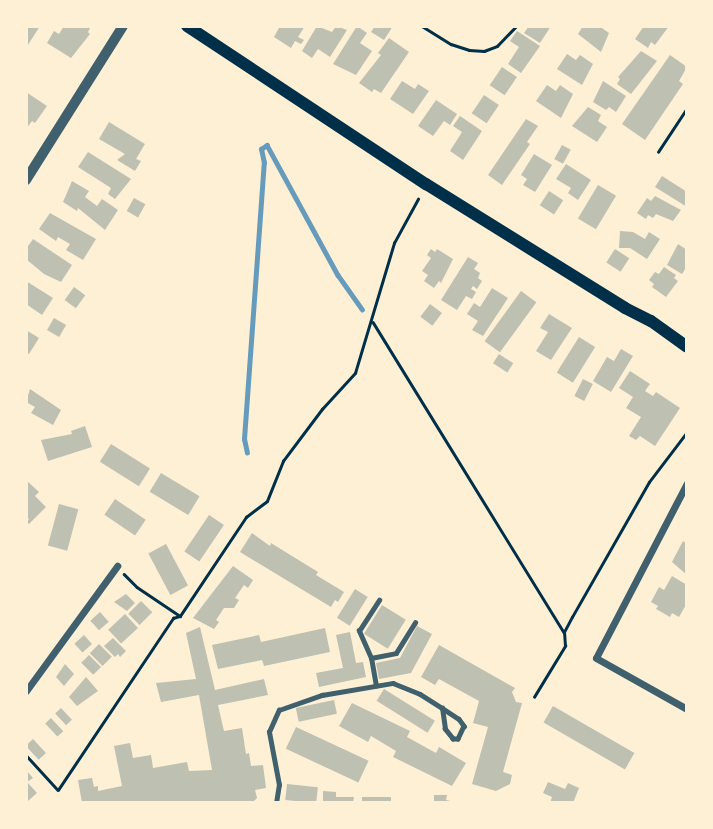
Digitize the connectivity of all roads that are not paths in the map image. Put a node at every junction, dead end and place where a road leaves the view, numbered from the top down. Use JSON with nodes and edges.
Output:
{"nodes":[{"id":1,"x":124,"y":26,"type":"edge"},
{"id":2,"x":187,"y":26,"type":"edge"},
{"id":3,"x":26,"y":180,"type":"edge"},
{"id":4,"x":687,"y":347,"type":"edge"},
{"id":5,"x":687,"y":483,"type":"edge"},
{"id":6,"x":117,"y":566,"type":"road end"},
{"id":7,"x":379,"y":600,"type":"dead end"},
{"id":8,"x":415,"y":622,"type":"dead end"},
{"id":9,"x":371,"y":658,"type":"junction"},
{"id":10,"x":376,"y":686,"type":"junction"},
{"id":11,"x":26,"y":691,"type":"edge"},
{"id":12,"x":442,"y":708,"type":"junction"},
{"id":13,"x":687,"y":709,"type":"edge"},
{"id":14,"x":276,"y":803,"type":"edge"}],
"edges":[{"from":1,"to":3,"type":"street"},
{"from":2,"to":4,"type":"main road"},
{"from":5,"to":13,"type":"street"},
{"from":6,"to":11,"type":"street"},
{"from":7,"to":9,"type":"lane"},
{"from":8,"to":9,"type":"lane"},
{"from":9,"to":10,"type":"lane"},
{"from":10,"to":12,"type":"lane"},
{"from":10,"to":14,"type":"lane"},
{"from":12,"to":12,"type":"lane"}]}
